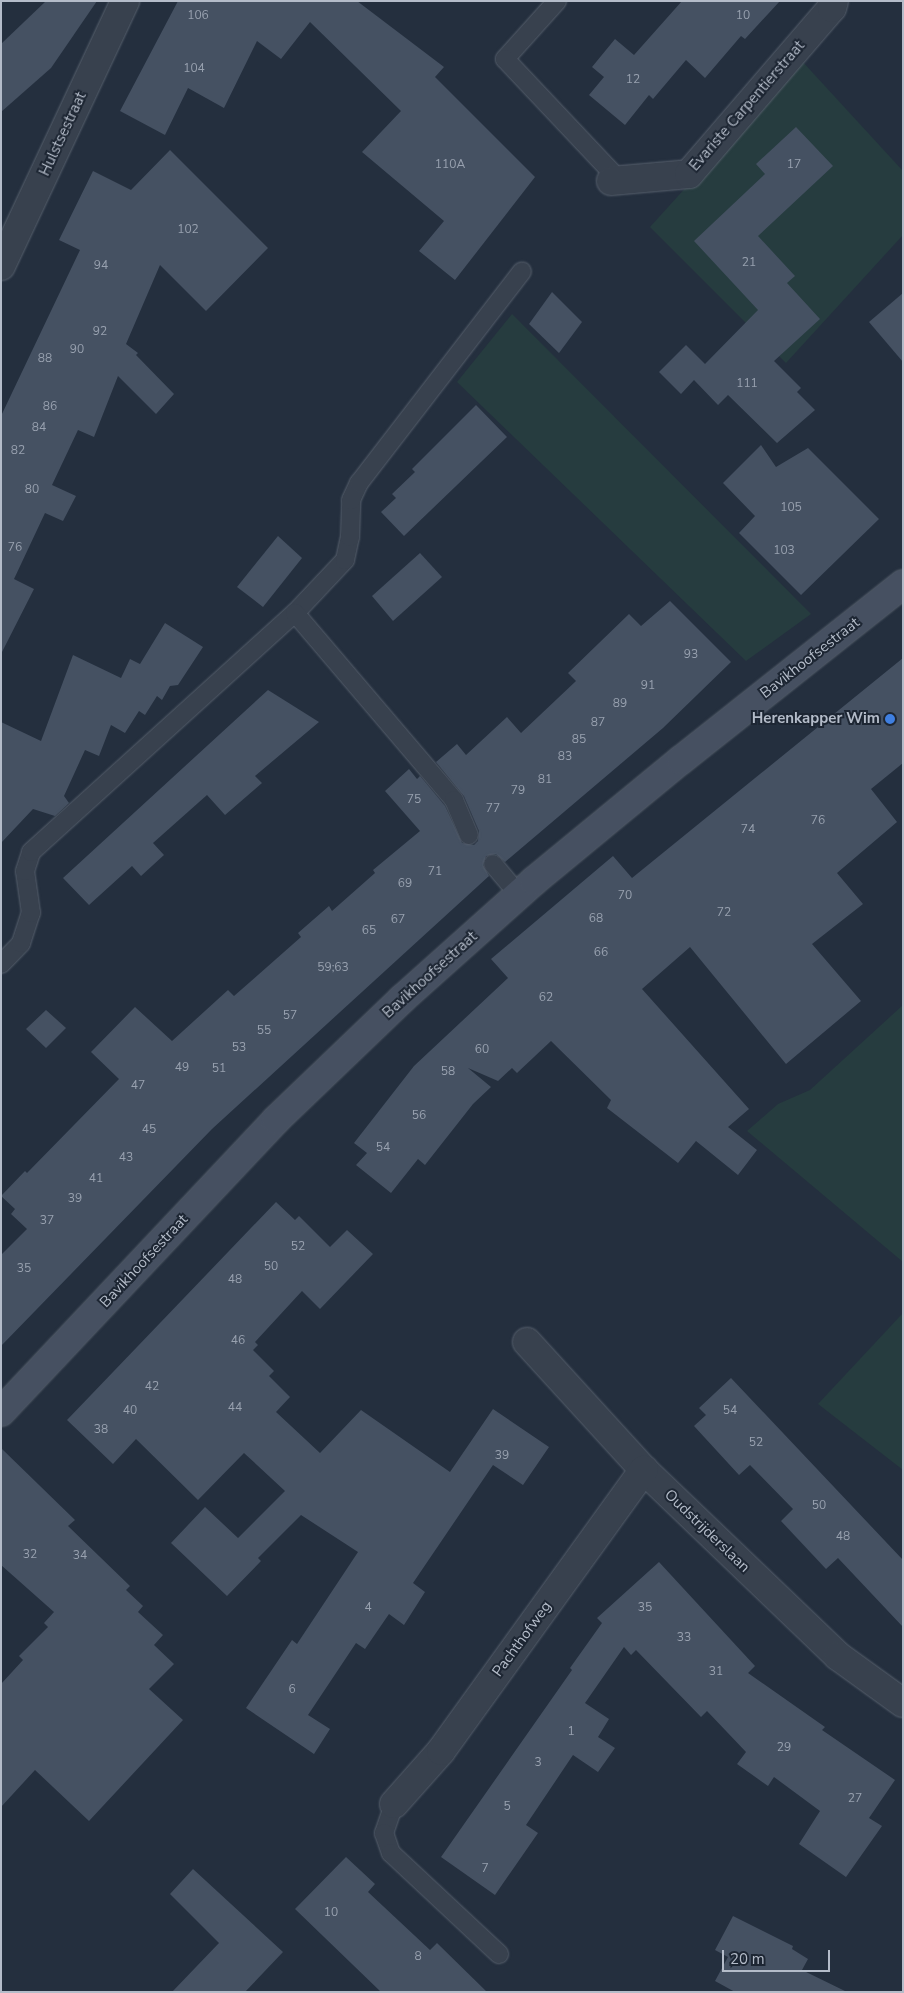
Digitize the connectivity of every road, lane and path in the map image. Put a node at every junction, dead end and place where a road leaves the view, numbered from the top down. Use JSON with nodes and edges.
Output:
{"nodes":[{"id":1,"x":125,"y":1,"type":"edge"},
{"id":2,"x":557,"y":1,"type":"edge"},
{"id":3,"x":834,"y":1,"type":"edge"},
{"id":4,"x":615,"y":181,"type":"joint"},
{"id":5,"x":1,"y":266,"type":"edge"},
{"id":6,"x":522,"y":271,"type":"dead end"},
{"id":7,"x":903,"y":584,"type":"edge"},
{"id":8,"x":295,"y":613,"type":"junction"},
{"id":9,"x":469,"y":835,"type":"dead end"},
{"id":10,"x":493,"y":864,"type":"dead end"},
{"id":11,"x":519,"y":895,"type":"junction"},
{"id":12,"x":1,"y":964,"type":"edge"},
{"id":13,"x":527,"y":1342,"type":"dead end"},
{"id":14,"x":1,"y":1412,"type":"edge"},
{"id":15,"x":644,"y":1470,"type":"junction"},
{"id":16,"x":903,"y":1703,"type":"edge"},
{"id":17,"x":394,"y":1804,"type":"joint"},
{"id":18,"x":499,"y":1954,"type":"dead end"}],
"edges":[{"from":1,"to":5,"type":"street","name":"Hulstsestraat"},
{"from":2,"to":4,"type":"lane"},
{"from":3,"to":4,"type":"street","name":"Evariste Carpentierstraat"},
{"from":6,"to":8,"type":"lane"},
{"from":7,"to":11,"type":"street","name":"Bavikhoofsestraat"},
{"from":8,"to":9,"type":"lane"},
{"from":8,"to":12,"type":"lane"},
{"from":10,"to":11,"type":"lane"},
{"from":11,"to":14,"type":"street","name":"Bavikhoofsestraat"},
{"from":13,"to":15,"type":"street","name":"Oudstrijderslaan"},
{"from":15,"to":16,"type":"street","name":"Oudstrijderslaan"},
{"from":15,"to":17,"type":"street","name":"Pachthofweg"},
{"from":17,"to":18,"type":"lane"}]}
